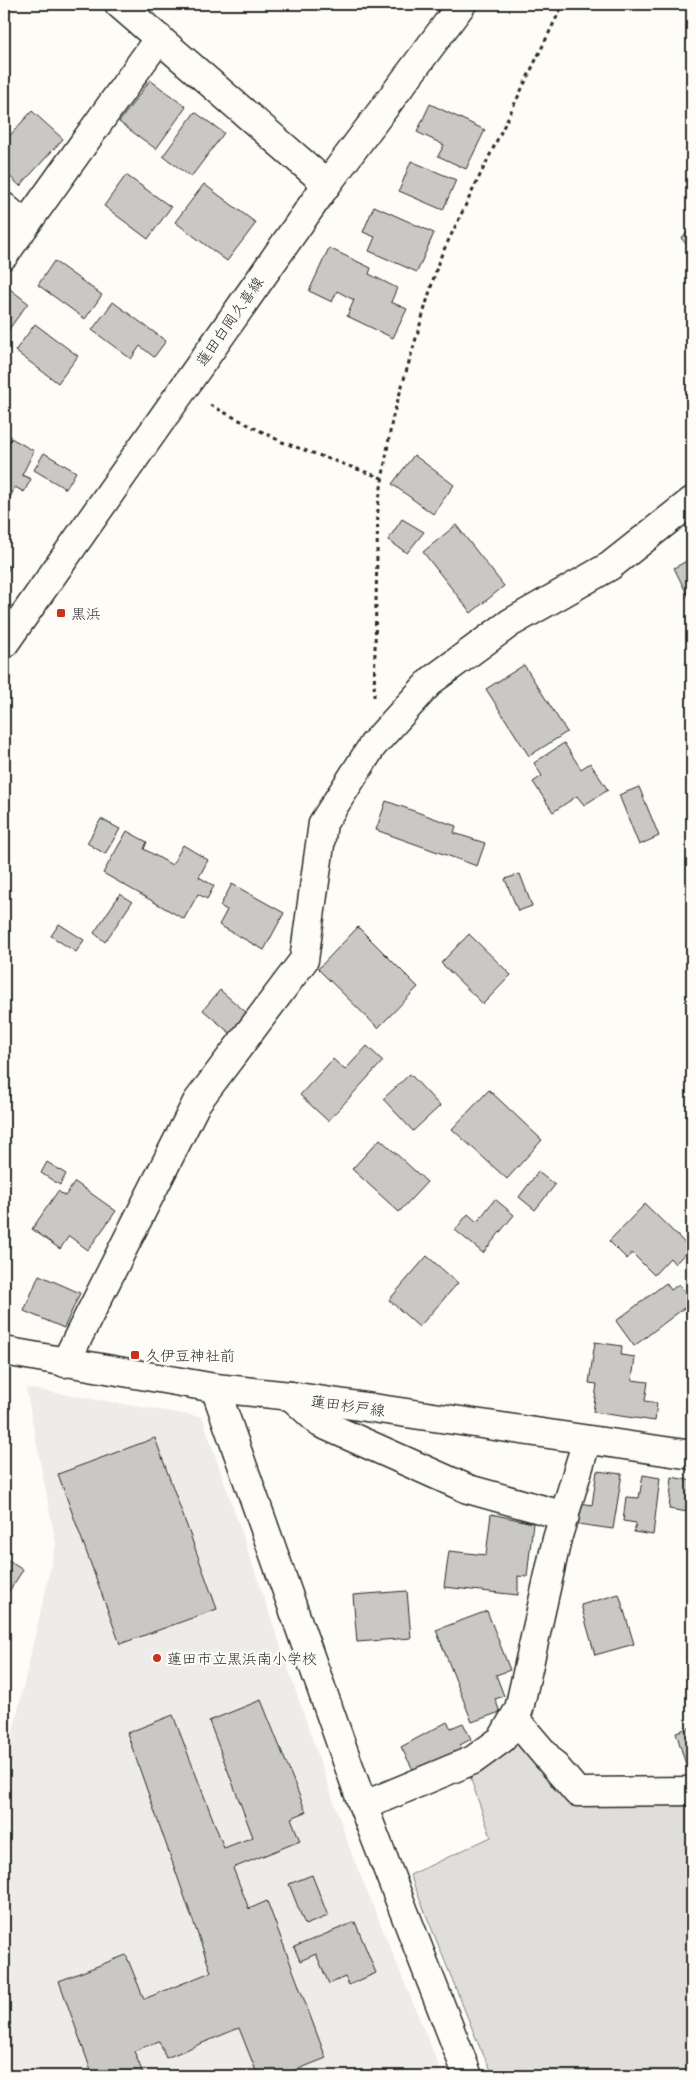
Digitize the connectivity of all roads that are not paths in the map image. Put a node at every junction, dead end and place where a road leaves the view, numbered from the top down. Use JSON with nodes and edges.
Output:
{"nodes":[{"id":1,"x":119,"y":4,"type":"edge"},
{"id":2,"x":462,"y":4,"type":"edge"},
{"id":3,"x":159,"y":38,"type":"junction"},
{"id":4,"x":327,"y":184,"type":"junction"},
{"id":5,"x":4,"y":207,"type":"edge"},
{"id":6,"x":25,"y":225,"type":"junction"},
{"id":7,"x":4,"y":255,"type":"edge"},
{"id":8,"x":692,"y":501,"type":"edge"},
{"id":9,"x":4,"y":644,"type":"edge"},
{"id":10,"x":4,"y":1351,"type":"edge"},
{"id":11,"x":65,"y":1363,"type":"junction"},
{"id":12,"x":215,"y":1388,"type":"junction"},
{"id":13,"x":291,"y":1396,"type":"junction"},
{"id":14,"x":587,"y":1440,"type":"junction"},
{"id":15,"x":692,"y":1455,"type":"edge"},
{"id":16,"x":565,"y":1516,"type":"junction"},
{"id":17,"x":514,"y":1718,"type":"junction"},
{"id":18,"x":692,"y":1791,"type":"edge"},
{"id":19,"x":363,"y":1806,"type":"junction"},
{"id":20,"x":468,"y":2076,"type":"edge"}],
"edges":[{"from":1,"to":3,"type":"street"},
{"from":2,"to":4,"type":"street","name":"蓮田白岡久喜線"},
{"from":3,"to":4,"type":"street"},
{"from":3,"to":6,"type":"street"},
{"from":4,"to":9,"type":"street","name":"蓮田白岡久喜線"},
{"from":5,"to":6,"type":"street"},
{"from":6,"to":7,"type":"street"},
{"from":8,"to":11,"type":"street"},
{"from":10,"to":11,"type":"street","name":"蓮田杉戸線"},
{"from":11,"to":12,"type":"street","name":"蓮田杉戸線"},
{"from":12,"to":13,"type":"street","name":"蓮田杉戸線"},
{"from":12,"to":19,"type":"street"},
{"from":13,"to":14,"type":"street","name":"蓮田杉戸線"},
{"from":13,"to":16,"type":"street"},
{"from":14,"to":15,"type":"street","name":"蓮田杉戸線"},
{"from":14,"to":16,"type":"street"},
{"from":16,"to":17,"type":"street"},
{"from":17,"to":18,"type":"street"},
{"from":17,"to":19,"type":"street"},
{"from":19,"to":20,"type":"street"}]}
